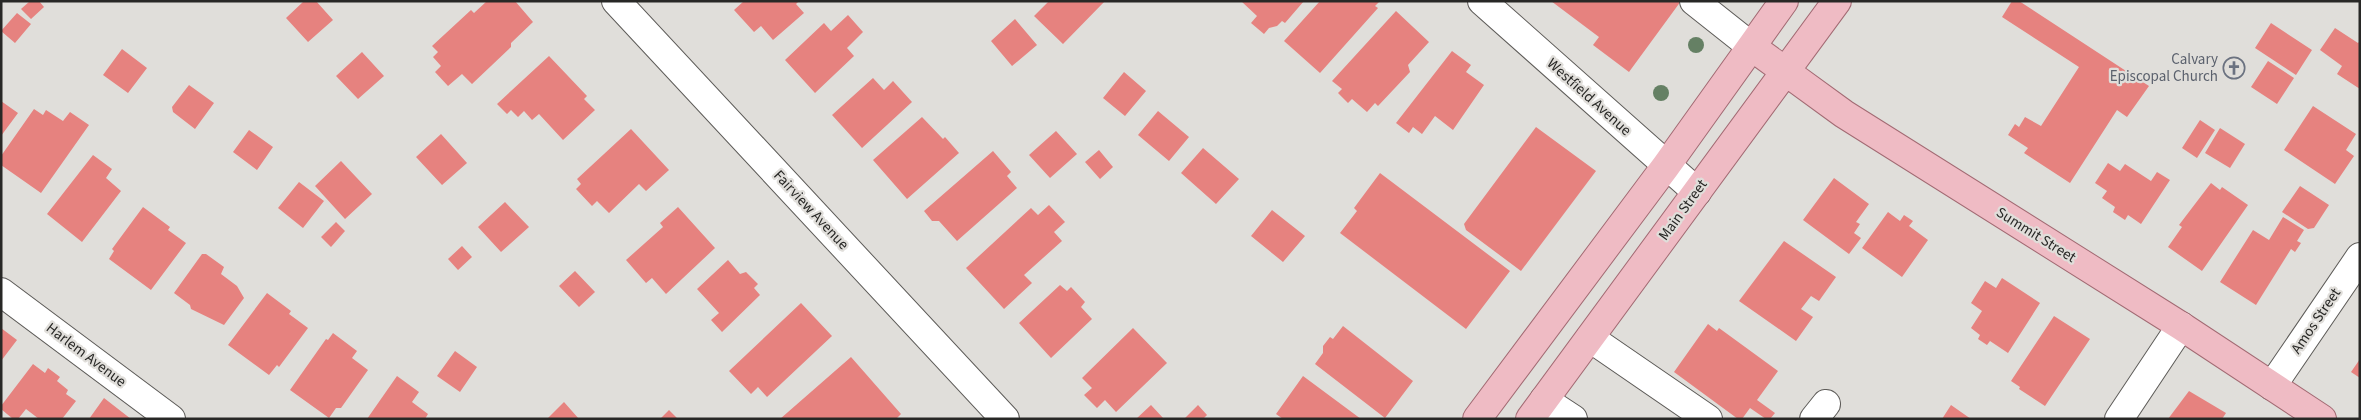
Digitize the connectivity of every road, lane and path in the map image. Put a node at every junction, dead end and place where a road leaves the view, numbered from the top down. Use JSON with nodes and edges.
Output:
{"nodes":[{"id":1,"x":616,"y":1,"type":"edge"},
{"id":2,"x":1482,"y":1,"type":"edge"},
{"id":3,"x":1694,"y":1,"type":"edge"},
{"id":4,"x":1784,"y":1,"type":"edge"},
{"id":5,"x":1837,"y":1,"type":"edge"},
{"id":6,"x":1752,"y":47,"type":"junction"},
{"id":7,"x":1786,"y":71,"type":"junction"},
{"id":8,"x":1666,"y":166,"type":"junction"},
{"id":9,"x":1697,"y":192,"type":"junction"},
{"id":10,"x":2360,"y":257,"type":"edge"},
{"id":11,"x":1,"y":292,"type":"edge"},
{"id":12,"x":2181,"y":326,"type":"junction"},
{"id":13,"x":1590,"y":338,"type":"junction"},
{"id":14,"x":2272,"y":386,"type":"junction"},
{"id":15,"x":1537,"y":410,"type":"edge"},
{"id":16,"x":171,"y":419,"type":"edge"},
{"id":17,"x":1005,"y":419,"type":"edge"},
{"id":18,"x":1477,"y":419,"type":"edge"},
{"id":19,"x":1573,"y":419,"type":"edge"},
{"id":20,"x":1708,"y":419,"type":"edge"},
{"id":21,"x":2119,"y":419,"type":"edge"},
{"id":22,"x":2322,"y":419,"type":"edge"}],
"edges":[{"from":1,"to":17,"type":"street","name":"Fairview Avenue"},
{"from":2,"to":8,"type":"street","name":"Westfield Avenue"},
{"from":3,"to":6,"type":"street"},
{"from":4,"to":6,"type":"main road"},
{"from":5,"to":7,"type":"main road","name":"Main Street"},
{"from":6,"to":7,"type":"main road","name":"Summit Street"},
{"from":6,"to":8,"type":"main road"},
{"from":7,"to":9,"type":"main road","name":"Main Street"},
{"from":7,"to":12,"type":"main road","name":"Summit Street"},
{"from":8,"to":9,"type":"street","name":"Westfield Avenue"},
{"from":8,"to":18,"type":"main road"},
{"from":9,"to":13,"type":"main road","name":"Main Street"},
{"from":10,"to":14,"type":"street","name":"Amos Street"},
{"from":11,"to":16,"type":"street","name":"Harlem Avenue"},
{"from":12,"to":14,"type":"main road","name":"Summit Street"},
{"from":12,"to":21,"type":"street"},
{"from":13,"to":15,"type":"main road","name":"Main Street"},
{"from":13,"to":20,"type":"street"},
{"from":14,"to":22,"type":"main road","name":"Summit Street"},
{"from":15,"to":19,"type":"street"}]}
